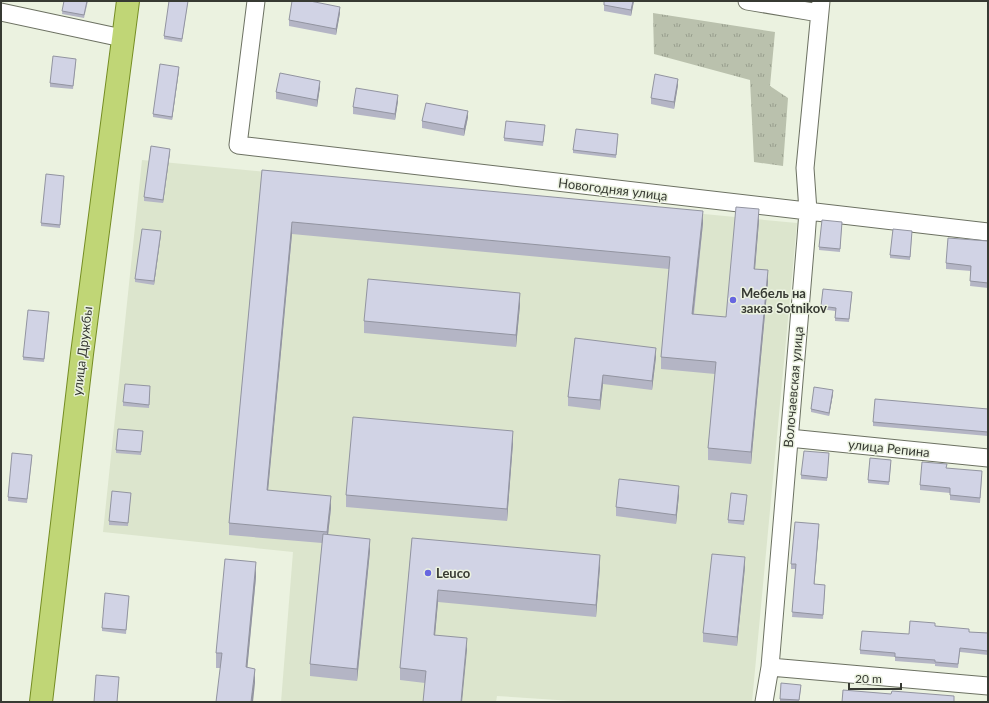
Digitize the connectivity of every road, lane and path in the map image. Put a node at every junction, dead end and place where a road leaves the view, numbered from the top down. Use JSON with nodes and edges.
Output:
{"nodes":[{"id":1,"x":128,"y":1,"type":"edge"},
{"id":2,"x":256,"y":1,"type":"edge"},
{"id":3,"x":747,"y":1,"type":"edge"},
{"id":4,"x":820,"y":7,"type":"edge"},
{"id":5,"x":1,"y":12,"type":"edge"},
{"id":6,"x":122,"y":38,"type":"junction"},
{"id":7,"x":808,"y":211,"type":"junction"},
{"id":8,"x":988,"y":232,"type":"edge"},
{"id":9,"x":789,"y":438,"type":"junction"},
{"id":10,"x":988,"y":458,"type":"edge"},
{"id":11,"x":770,"y":667,"type":"junction"},
{"id":12,"x":988,"y":686,"type":"edge"},
{"id":13,"x":41,"y":702,"type":"edge"},
{"id":14,"x":764,"y":702,"type":"edge"}],
"edges":[{"from":1,"to":6,"type":"main road","name":"улица Дружбы"},
{"from":2,"to":7,"type":"street","name":"Новогодняя улица"},
{"from":3,"to":4,"type":"street"},
{"from":4,"to":7,"type":"street","name":"Волочаевская улица"},
{"from":5,"to":6,"type":"street"},
{"from":6,"to":13,"type":"main road","name":"улица Дружбы"},
{"from":7,"to":8,"type":"street","name":"Новогодняя улица"},
{"from":7,"to":9,"type":"street","name":"Волочаевская улица"},
{"from":9,"to":10,"type":"street","name":"улица Репина"},
{"from":9,"to":11,"type":"street","name":"Волочаевская улица"},
{"from":11,"to":12,"type":"street"},
{"from":11,"to":14,"type":"street","name":"Волочаевская улица"}]}
